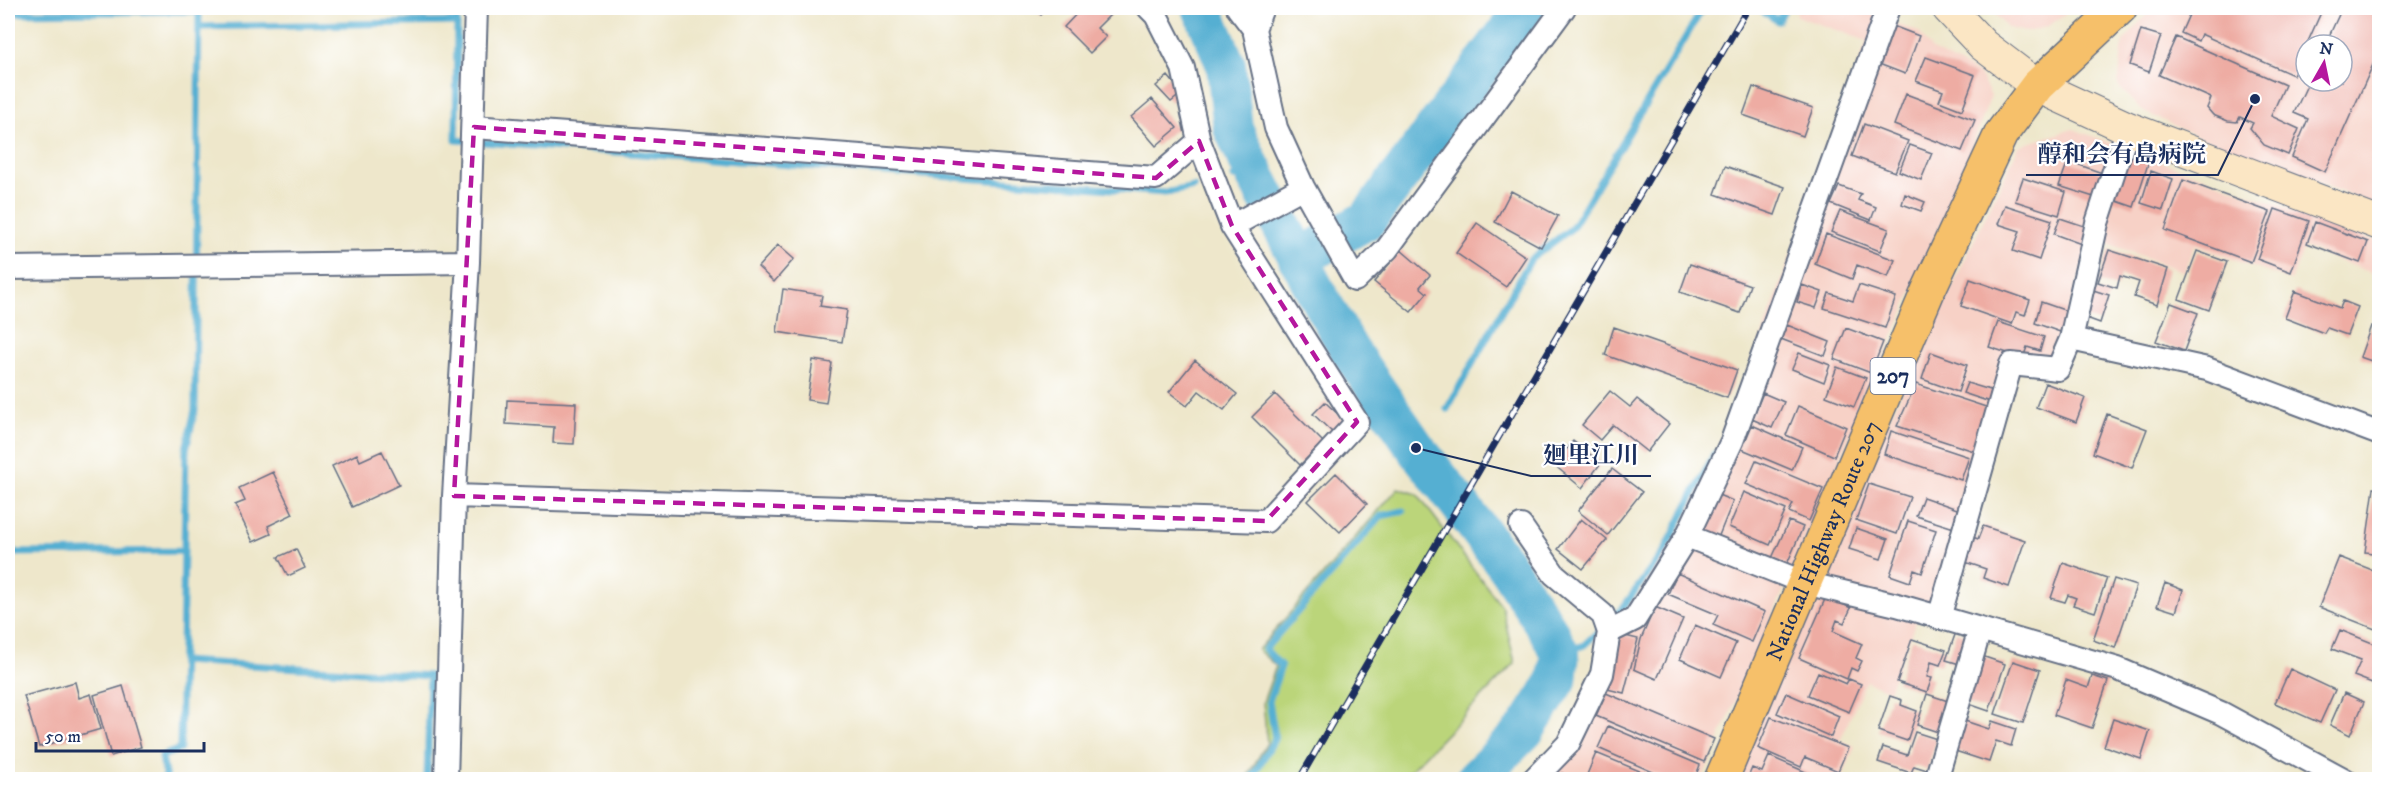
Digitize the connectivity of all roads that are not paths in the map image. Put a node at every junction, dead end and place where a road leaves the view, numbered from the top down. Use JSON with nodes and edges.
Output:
{"nodes":[{"id":1,"x":476,"y":8,"type":"edge"},
{"id":2,"x":1149,"y":8,"type":"edge"},
{"id":3,"x":1238,"y":8,"type":"edge"},
{"id":4,"x":1564,"y":8,"type":"edge"},
{"id":5,"x":1888,"y":8,"type":"edge"},
{"id":6,"x":1948,"y":8,"type":"edge"},
{"id":7,"x":2120,"y":8,"type":"edge"},
{"id":8,"x":1258,"y":18,"type":"edge"},
{"id":9,"x":2037,"y":86,"type":"junction"},
{"id":10,"x":2128,"y":128,"type":"junction"},
{"id":11,"x":473,"y":137,"type":"junction"},
{"id":12,"x":1199,"y":141,"type":"junction"},
{"id":13,"x":1303,"y":187,"type":"junction"},
{"id":14,"x":2379,"y":224,"type":"edge"},
{"id":15,"x":1232,"y":226,"type":"junction"},
{"id":16,"x":468,"y":262,"type":"junction"},
{"id":17,"x":8,"y":267,"type":"edge"},
{"id":18,"x":2071,"y":339,"type":"junction"},
{"id":19,"x":2379,"y":434,"type":"edge"},
{"id":20,"x":454,"y":496,"type":"junction"},
{"id":21,"x":1521,"y":526,"type":"dead end"},
{"id":22,"x":1687,"y":536,"type":"junction"},
{"id":23,"x":1805,"y":583,"type":"junction"},
{"id":24,"x":1939,"y":618,"type":"junction"},
{"id":25,"x":1606,"y":623,"type":"junction"},
{"id":26,"x":1980,"y":629,"type":"junction"},
{"id":27,"x":446,"y":780,"type":"edge"},
{"id":28,"x":1533,"y":780,"type":"edge"},
{"id":29,"x":1721,"y":780,"type":"edge"},
{"id":30,"x":1936,"y":780,"type":"edge"},
{"id":31,"x":2345,"y":780,"type":"edge"}],
"edges":[{"from":1,"to":11,"type":"street"},
{"from":2,"to":12,"type":"street"},
{"from":3,"to":8,"type":"street"},
{"from":4,"to":13,"type":"street"},
{"from":5,"to":22,"type":"street"},
{"from":6,"to":9,"type":"street"},
{"from":7,"to":9,"type":"highway","name":"National Highway Route 207","number":"207"},
{"from":8,"to":13,"type":"street"},
{"from":9,"to":10,"type":"street"},
{"from":9,"to":23,"type":"highway","name":"National Highway Route 207","number":"207"},
{"from":10,"to":14,"type":"street"},
{"from":10,"to":18,"type":"street"},
{"from":11,"to":12,"type":"street"},
{"from":11,"to":16,"type":"street"},
{"from":12,"to":15,"type":"street"},
{"from":13,"to":15,"type":"street"},
{"from":15,"to":20,"type":"street"},
{"from":16,"to":17,"type":"street"},
{"from":16,"to":20,"type":"street"},
{"from":18,"to":19,"type":"street"},
{"from":18,"to":24,"type":"street"},
{"from":20,"to":27,"type":"street"},
{"from":21,"to":25,"type":"street"},
{"from":22,"to":23,"type":"street"},
{"from":22,"to":25,"type":"street"},
{"from":23,"to":24,"type":"street"},
{"from":23,"to":29,"type":"highway","name":"National Highway Route 207","number":"207"},
{"from":24,"to":26,"type":"street"},
{"from":25,"to":28,"type":"street"},
{"from":26,"to":30,"type":"street"},
{"from":26,"to":31,"type":"street"}]}
